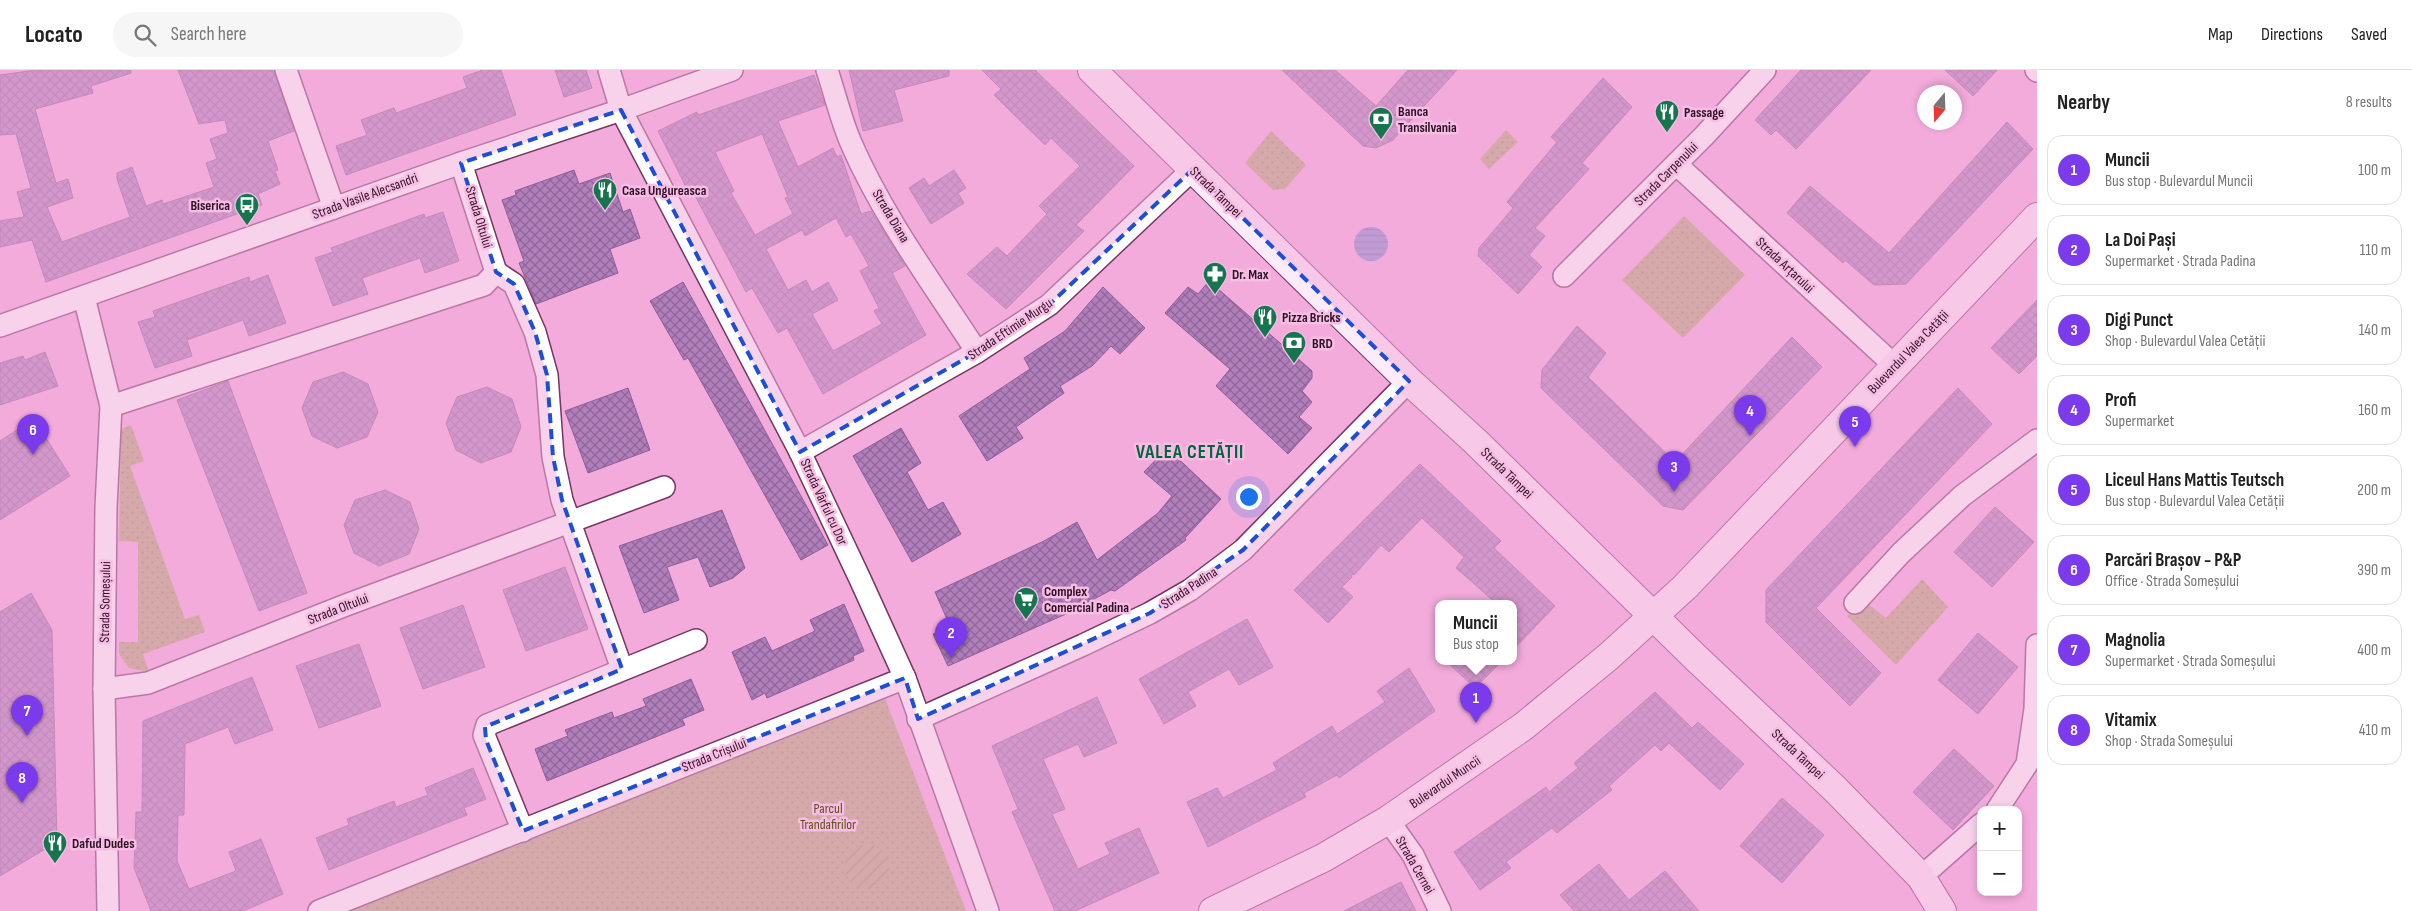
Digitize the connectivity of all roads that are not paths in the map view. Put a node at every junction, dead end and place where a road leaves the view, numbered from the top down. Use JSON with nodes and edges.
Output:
{"nodes":[{"id":1,"x":286,"y":70,"type":"edge"},
{"id":2,"x":609,"y":70,"type":"edge"},
{"id":3,"x":732,"y":70,"type":"edge"},
{"id":4,"x":827,"y":70,"type":"edge"},
{"id":5,"x":1092,"y":70,"type":"edge"},
{"id":6,"x":1765,"y":70,"type":"edge"},
{"id":7,"x":621,"y":110,"type":"junction"},
{"id":8,"x":461,"y":162,"type":"junction"},
{"id":9,"x":1676,"y":164,"type":"junction"},
{"id":10,"x":1193,"y":169,"type":"junction"},
{"id":11,"x":334,"y":208,"type":"junction"},
{"id":12,"x":2037,"y":217,"type":"edge"},
{"id":13,"x":496,"y":272,"type":"junction"},
{"id":14,"x":1564,"y":276,"type":"dead end"},
{"id":15,"x":84,"y":297,"type":"junction"},
{"id":16,"x":0,"y":326,"type":"edge"},
{"id":17,"x":977,"y":352,"type":"junction"},
{"id":18,"x":1895,"y":366,"type":"junction"},
{"id":19,"x":1410,"y":382,"type":"junction"},
{"id":20,"x":111,"y":406,"type":"junction"},
{"id":21,"x":2037,"y":440,"type":"edge"},
{"id":22,"x":800,"y":452,"type":"junction"},
{"id":23,"x":664,"y":487,"type":"dead end"},
{"id":24,"x":570,"y":522,"type":"junction"},
{"id":25,"x":1855,"y":603,"type":"dead end"},
{"id":26,"x":1654,"y":616,"type":"junction"},
{"id":27,"x":696,"y":640,"type":"dead end"},
{"id":28,"x":2037,"y":646,"type":"edge"},
{"id":29,"x":622,"y":669,"type":"junction"},
{"id":30,"x":904,"y":678,"type":"junction"},
{"id":31,"x":104,"y":689,"type":"junction"},
{"id":32,"x":918,"y":719,"type":"junction"},
{"id":33,"x":2001,"y":806,"type":"edge"},
{"id":34,"x":1388,"y":820,"type":"junction"},
{"id":35,"x":1977,"y":828,"type":"edge"},
{"id":36,"x":523,"y":831,"type":"junction"},
{"id":37,"x":1921,"y":877,"type":"junction"},
{"id":38,"x":108,"y":911,"type":"edge"},
{"id":39,"x":319,"y":911,"type":"edge"},
{"id":40,"x":988,"y":911,"type":"edge"},
{"id":41,"x":1213,"y":911,"type":"edge"},
{"id":42,"x":1440,"y":911,"type":"edge"},
{"id":43,"x":1942,"y":911,"type":"edge"}],
"edges":[{"from":1,"to":11,"type":"street"},
{"from":2,"to":7,"type":"street","name":"Strada Vârful cu Dor"},
{"from":3,"to":7,"type":"street","name":"Strada Vasile Alecsandri"},
{"from":4,"to":17,"type":"street","name":"Strada Diana"},
{"from":5,"to":10,"type":"street","name":"Strada Tâmpei"},
{"from":6,"to":9,"type":"street","name":"Strada Carpenului"},
{"from":7,"to":8,"type":"street","name":"Strada Vasile Alecsandri"},
{"from":7,"to":22,"type":"street","name":"Strada Vârful cu Dor"},
{"from":8,"to":11,"type":"street","name":"Strada Vasile Alecsandri"},
{"from":8,"to":13,"type":"street","name":"Strada Oltului"},
{"from":9,"to":14,"type":"street","name":"Strada Carpenului"},
{"from":9,"to":18,"type":"street","name":"Strada Arțarului"},
{"from":10,"to":17,"type":"street","name":"Strada Eftimie Murgu"},
{"from":10,"to":19,"type":"street","name":"Strada Tâmpei"},
{"from":11,"to":15,"type":"street","name":"Strada Vasile Alecsandri"},
{"from":12,"to":18,"type":"street","name":"Bulevardul Valea Cetății"},
{"from":13,"to":20,"type":"street"},
{"from":13,"to":24,"type":"street"},
{"from":15,"to":16,"type":"street","name":"Strada Vasile Alecsandri"},
{"from":15,"to":20,"type":"street","name":"Strada Someșului"},
{"from":17,"to":22,"type":"street","name":"Strada Eftimie Murgu"},
{"from":18,"to":26,"type":"street","name":"Bulevardul Valea Cetății"},
{"from":19,"to":26,"type":"street","name":"Strada Tâmpei"},
{"from":19,"to":32,"type":"street","name":"Strada Padina"},
{"from":20,"to":31,"type":"street","name":"Strada Someșului"},
{"from":21,"to":25,"type":"street"},
{"from":22,"to":30,"type":"street","name":"Strada Vârful cu Dor"},
{"from":23,"to":24,"type":"street","name":"Strada Oltului"},
{"from":24,"to":29,"type":"street"},
{"from":24,"to":31,"type":"street","name":"Strada Oltului"},
{"from":26,"to":34,"type":"street","name":"Bulevardul Muncii"},
{"from":26,"to":37,"type":"street","name":"Strada Tâmpei"},
{"from":27,"to":29,"type":"street"},
{"from":28,"to":33,"type":"street"},
{"from":29,"to":36,"type":"street"},
{"from":30,"to":32,"type":"street","name":"Strada Vârful cu Dor"},
{"from":30,"to":36,"type":"street","name":"Strada Crișului"},
{"from":31,"to":38,"type":"street","name":"Strada Someșului"},
{"from":32,"to":40,"type":"street","name":"Strada Vârful cu Dor"},
{"from":34,"to":41,"type":"street","name":"Bulevardul Muncii"},
{"from":34,"to":42,"type":"street","name":"Strada Cernei"},
{"from":35,"to":37,"type":"street"},
{"from":36,"to":39,"type":"street","name":"Strada Crișului"},
{"from":37,"to":43,"type":"street","name":"Strada Tâmpei"}]}
